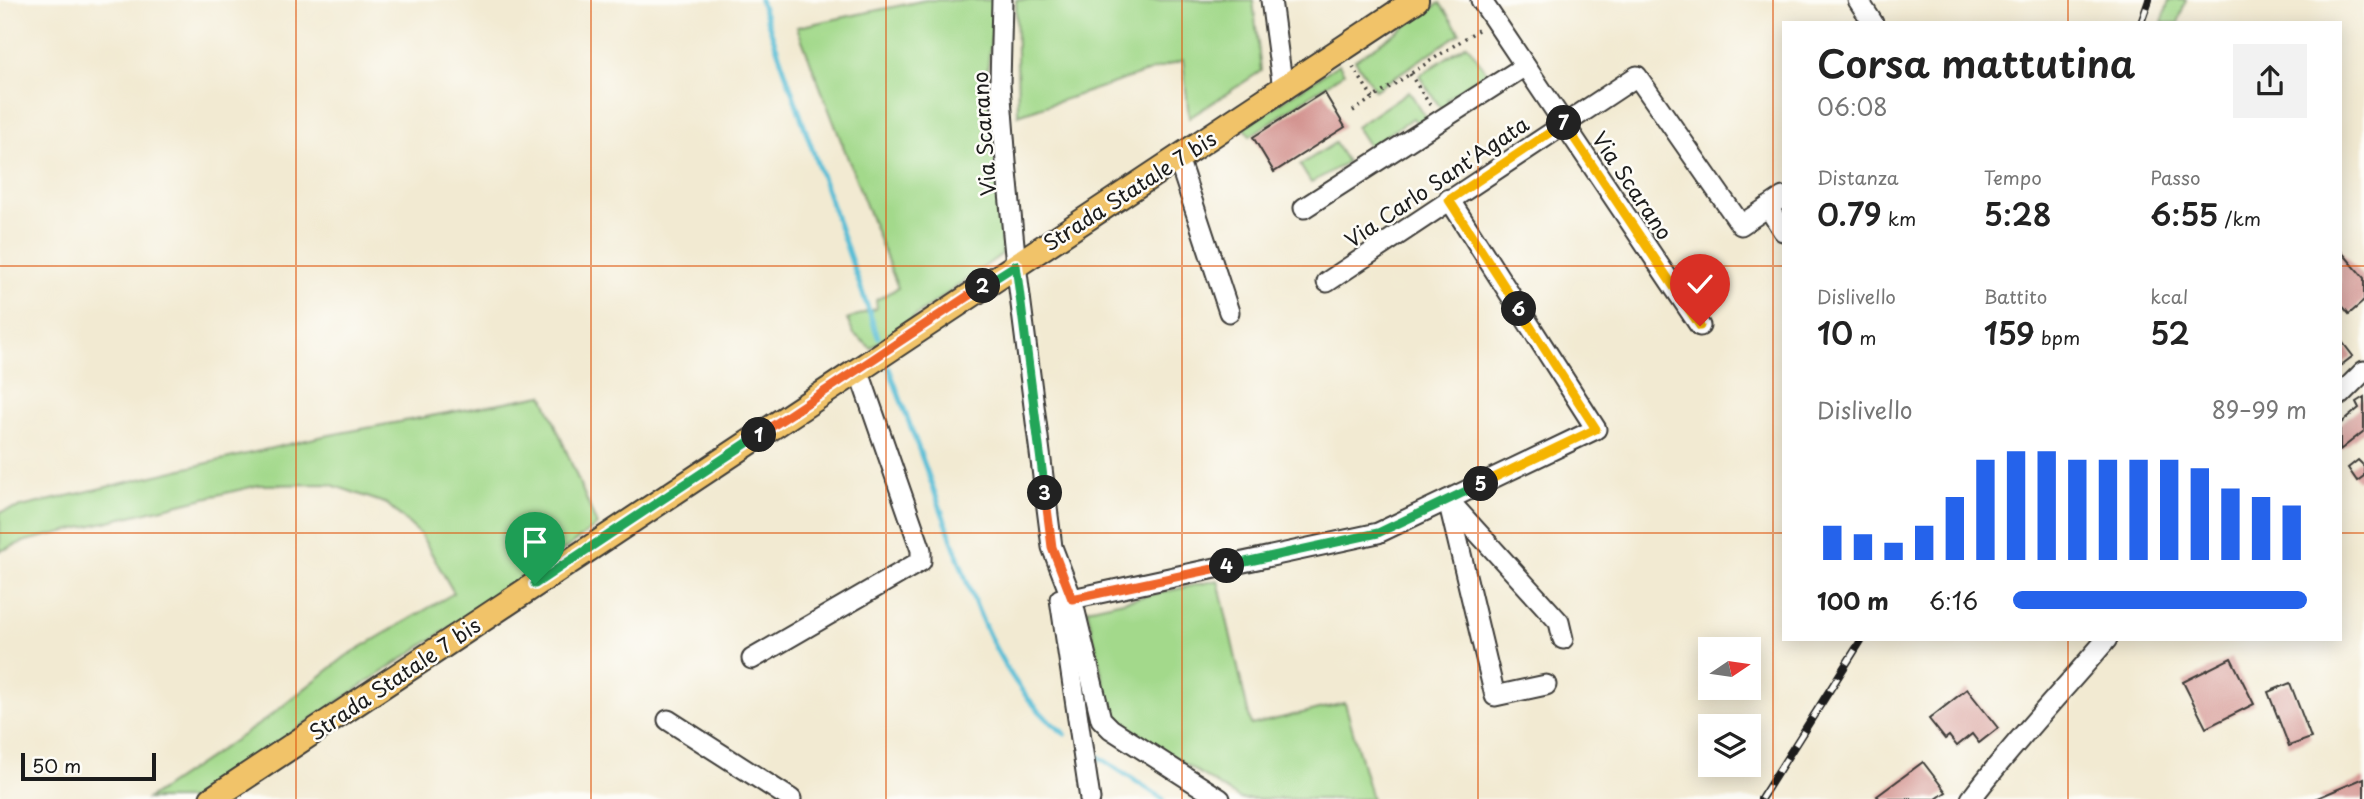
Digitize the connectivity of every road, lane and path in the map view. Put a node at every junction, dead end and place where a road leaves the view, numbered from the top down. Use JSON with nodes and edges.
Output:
{"nodes":[{"id":1,"x":1002,"y":0,"type":"edge"},
{"id":2,"x":1271,"y":0,"type":"edge"},
{"id":3,"x":1416,"y":0,"type":"edge"},
{"id":4,"x":1481,"y":0,"type":"edge"},
{"id":5,"x":1858,"y":0,"type":"edge"},
{"id":6,"x":1494,"y":20,"type":"junction"},
{"id":7,"x":1872,"y":21,"type":"edge"},
{"id":8,"x":1342,"y":49,"type":"junction"},
{"id":9,"x":1525,"y":65,"type":"junction"},
{"id":10,"x":1409,"y":74,"type":"junction"},
{"id":11,"x":1283,"y":89,"type":"junction"},
{"id":12,"x":1373,"y":98,"type":"junction"},
{"id":13,"x":1353,"y":111,"type":"dead end"},
{"id":14,"x":1440,"y":120,"type":"junction"},
{"id":15,"x":1563,"y":122,"type":"junction"},
{"id":16,"x":1178,"y":158,"type":"junction"},
{"id":17,"x":1449,"y":200,"type":"junction"},
{"id":18,"x":1776,"y":202,"type":"edge"},
{"id":19,"x":1304,"y":208,"type":"dead end"},
{"id":20,"x":1782,"y":227,"type":"edge"},
{"id":21,"x":1016,"y":265,"type":"junction"},
{"id":22,"x":1327,"y":282,"type":"dead end"},
{"id":23,"x":1229,"y":312,"type":"dead end"},
{"id":24,"x":1700,"y":326,"type":"dead end"},
{"id":25,"x":858,"y":369,"type":"junction"},
{"id":26,"x":2364,"y":371,"type":"edge"},
{"id":27,"x":2342,"y":393,"type":"edge"},
{"id":28,"x":1448,"y":500,"type":"junction"},
{"id":29,"x":1052,"y":547,"type":"junction"},
{"id":30,"x":1072,"y":599,"type":"junction"},
{"id":31,"x":1563,"y":639,"type":"dead end"},
{"id":32,"x":2105,"y":641,"type":"edge"},
{"id":33,"x":752,"y":659,"type":"dead end"},
{"id":34,"x":1546,"y":685,"type":"dead end"},
{"id":35,"x":667,"y":720,"type":"dead end"},
{"id":36,"x":212,"y":799,"type":"edge"},
{"id":37,"x":791,"y":799,"type":"edge"},
{"id":38,"x":1090,"y":799,"type":"edge"},
{"id":39,"x":1220,"y":799,"type":"edge"},
{"id":40,"x":1971,"y":799,"type":"edge"}],
"edges":[{"from":1,"to":21,"type":"street","name":"Via Scarano"},
{"from":2,"to":11,"type":"street"},
{"from":3,"to":8,"type":"main road","name":"Strada Statale 7 bis"},
{"from":4,"to":6,"type":"street","name":"Via Scarano"},
{"from":5,"to":7,"type":"street"},
{"from":6,"to":9,"type":"street","name":"Via Scarano"},
{"from":6,"to":10,"type":"path"},
{"from":8,"to":11,"type":"main road","name":"Strada Statale 7 bis"},
{"from":8,"to":12,"type":"path"},
{"from":9,"to":14,"type":"street"},
{"from":9,"to":15,"type":"street","name":"Via Scarano"},
{"from":10,"to":12,"type":"path"},
{"from":10,"to":14,"type":"path"},
{"from":11,"to":16,"type":"main road","name":"Strada Statale 7 bis"},
{"from":12,"to":13,"type":"path"},
{"from":14,"to":19,"type":"street"},
{"from":15,"to":17,"type":"street","name":"Via Carlo Sant'Agata"},
{"from":15,"to":18,"type":"street","name":"Via Carlo Sant'Agata"},
{"from":15,"to":24,"type":"street","name":"Via Scarano"},
{"from":16,"to":21,"type":"main road","name":"Strada Statale 7 bis"},
{"from":16,"to":23,"type":"street"},
{"from":17,"to":22,"type":"street","name":"Via Carlo Sant'Agata"},
{"from":17,"to":28,"type":"street"},
{"from":18,"to":20,"type":"street","name":"Via Carlo Sant'Agata"},
{"from":21,"to":25,"type":"main road","name":"Strada Statale 7 bis"},
{"from":21,"to":29,"type":"street","name":"Via Scarano"},
{"from":25,"to":33,"type":"street"},
{"from":25,"to":36,"type":"main road","name":"Strada Statale 7 bis"},
{"from":26,"to":27,"type":"street"},
{"from":28,"to":30,"type":"street"},
{"from":28,"to":31,"type":"street"},
{"from":28,"to":34,"type":"street"},
{"from":29,"to":30,"type":"street"},
{"from":29,"to":38,"type":"street"},
{"from":30,"to":39,"type":"street"},
{"from":32,"to":40,"type":"street"},
{"from":35,"to":37,"type":"street"}]}
